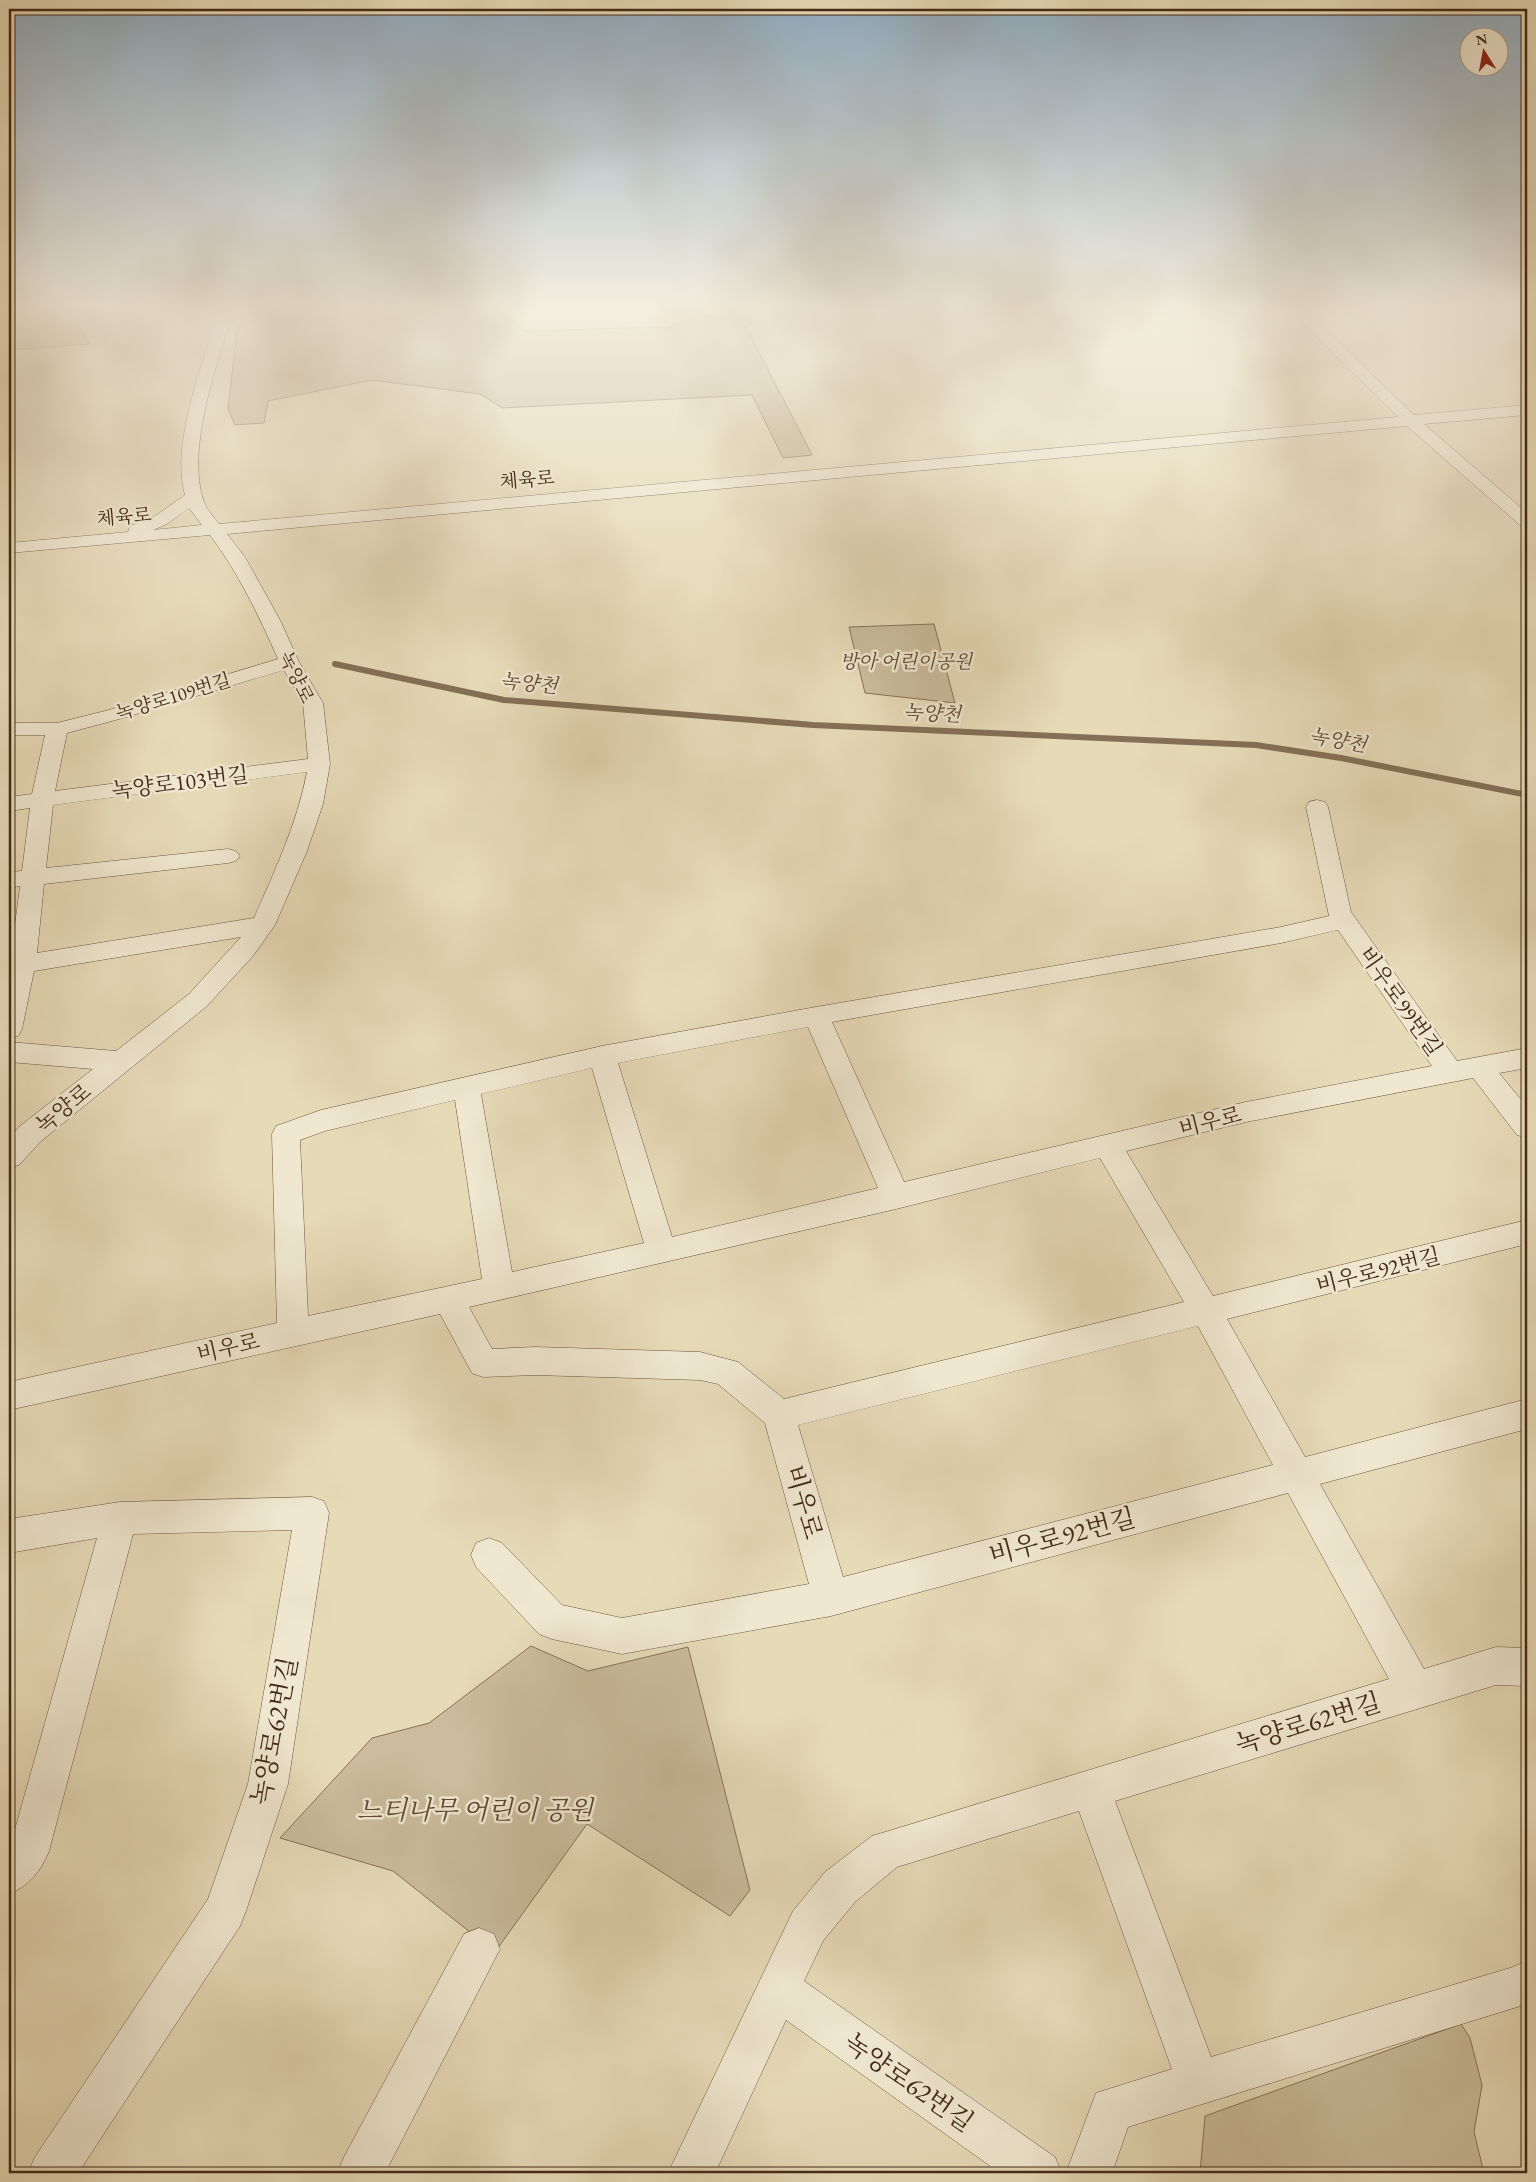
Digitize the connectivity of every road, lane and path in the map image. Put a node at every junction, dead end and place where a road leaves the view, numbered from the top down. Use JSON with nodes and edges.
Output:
{"nodes":[{"id":1,"x":197,"y":412,"type":"edge"},
{"id":2,"x":1402,"y":412,"type":"edge"},
{"id":3,"x":1506,"y":412,"type":"edge"},
{"id":4,"x":1410,"y":420,"type":"junction"},
{"id":5,"x":193,"y":497,"type":"junction"},
{"id":6,"x":1527,"y":522,"type":"edge"},
{"id":7,"x":216,"y":529,"type":"junction"},
{"id":8,"x":104,"y":539,"type":"junction"},
{"id":9,"x":9,"y":548,"type":"edge"},
{"id":10,"x":289,"y":662,"type":"junction"},
{"id":11,"x":9,"y":729,"type":"edge"},
{"id":12,"x":57,"y":729,"type":"junction"},
{"id":13,"x":319,"y":764,"type":"junction"},
{"id":14,"x":42,"y":800,"type":"junction"},
{"id":15,"x":9,"y":804,"type":"edge"},
{"id":16,"x":1316,"y":807,"type":"dead end"},
{"id":17,"x":228,"y":856,"type":"dead end"},
{"id":18,"x":32,"y":877,"type":"junction"},
{"id":19,"x":9,"y":880,"type":"edge"},
{"id":20,"x":263,"y":925,"type":"junction"},
{"id":21,"x":1347,"y":925,"type":"junction"},
{"id":22,"x":23,"y":964,"type":"junction"},
{"id":23,"x":816,"y":1016,"type":"junction"},
{"id":24,"x":9,"y":1029,"type":"edge"},
{"id":25,"x":9,"y":1052,"type":"edge"},
{"id":26,"x":602,"y":1056,"type":"junction"},
{"id":27,"x":1527,"y":1058,"type":"edge"},
{"id":28,"x":120,"y":1061,"type":"junction"},
{"id":29,"x":1480,"y":1068,"type":"junction"},
{"id":30,"x":1451,"y":1073,"type":"junction"},
{"id":31,"x":466,"y":1086,"type":"junction"},
{"id":32,"x":1527,"y":1127,"type":"edge"},
{"id":33,"x":1108,"y":1146,"type":"junction"},
{"id":34,"x":9,"y":1157,"type":"edge"},
{"id":35,"x":896,"y":1197,"type":"junction"},
{"id":36,"x":1525,"y":1236,"type":"edge"},
{"id":37,"x":661,"y":1252,"type":"junction"},
{"id":38,"x":499,"y":1288,"type":"junction"},
{"id":39,"x":449,"y":1300,"type":"junction"},
{"id":40,"x":1207,"y":1313,"type":"junction"},
{"id":41,"x":293,"y":1332,"type":"junction"},
{"id":42,"x":9,"y":1396,"type":"edge"},
{"id":43,"x":1527,"y":1414,"type":"edge"},
{"id":44,"x":779,"y":1415,"type":"junction"},
{"id":45,"x":1294,"y":1474,"type":"junction"},
{"id":46,"x":120,"y":1518,"type":"junction"},
{"id":47,"x":9,"y":1536,"type":"edge"},
{"id":48,"x":489,"y":1555,"type":"dead end"},
{"id":49,"x":831,"y":1598,"type":"junction"},
{"id":50,"x":1527,"y":1667,"type":"edge"},
{"id":51,"x":1415,"y":1690,"type":"junction"},
{"id":52,"x":1091,"y":1789,"type":"junction"},
{"id":53,"x":9,"y":1874,"type":"edge"},
{"id":54,"x":479,"y":1949,"type":"dead end"},
{"id":55,"x":1527,"y":1982,"type":"edge"},
{"id":56,"x":780,"y":1990,"type":"junction"},
{"id":57,"x":1199,"y":2083,"type":"junction"},
{"id":58,"x":51,"y":2173,"type":"edge"},
{"id":59,"x":360,"y":2173,"type":"edge"},
{"id":60,"x":691,"y":2173,"type":"edge"},
{"id":61,"x":1039,"y":2173,"type":"edge"},
{"id":62,"x":1089,"y":2173,"type":"edge"}],
"edges":[{"from":1,"to":5,"type":"street","name":"녹양로"},
{"from":2,"to":4,"type":"street"},
{"from":3,"to":4,"type":"street","name":"체육로"},
{"from":4,"to":6,"type":"street"},
{"from":4,"to":7,"type":"street","name":"체육로"},
{"from":5,"to":7,"type":"street","name":"녹양로"},
{"from":5,"to":8,"type":"street"},
{"from":7,"to":8,"type":"street","name":"체육로"},
{"from":7,"to":10,"type":"street","name":"녹양로"},
{"from":8,"to":9,"type":"street","name":"체육로"},
{"from":10,"to":12,"type":"street","name":"녹양로109번길"},
{"from":10,"to":13,"type":"street","name":"녹양로"},
{"from":11,"to":12,"type":"street","name":"녹양로109번길"},
{"from":12,"to":14,"type":"street"},
{"from":13,"to":14,"type":"street","name":"녹양로103번길"},
{"from":13,"to":20,"type":"street","name":"녹양로"},
{"from":14,"to":15,"type":"street","name":"녹양로103번길"},
{"from":14,"to":18,"type":"street"},
{"from":16,"to":21,"type":"street","name":"비우로99번길"},
{"from":17,"to":18,"type":"street"},
{"from":18,"to":19,"type":"street"},
{"from":18,"to":22,"type":"street"},
{"from":20,"to":22,"type":"street"},
{"from":20,"to":28,"type":"street","name":"녹양로"},
{"from":21,"to":23,"type":"street"},
{"from":21,"to":30,"type":"street","name":"비우로99번길"},
{"from":22,"to":24,"type":"street"},
{"from":23,"to":26,"type":"street"},
{"from":23,"to":35,"type":"street"},
{"from":25,"to":28,"type":"street","name":"녹양로"},
{"from":26,"to":31,"type":"street"},
{"from":26,"to":37,"type":"street"},
{"from":27,"to":29,"type":"street","name":"비우로"},
{"from":28,"to":34,"type":"street","name":"녹양로"},
{"from":29,"to":30,"type":"street","name":"비우로"},
{"from":29,"to":32,"type":"street"},
{"from":30,"to":33,"type":"street","name":"비우로"},
{"from":31,"to":38,"type":"street"},
{"from":31,"to":41,"type":"street"},
{"from":33,"to":35,"type":"street","name":"비우로"},
{"from":33,"to":40,"type":"street"},
{"from":35,"to":37,"type":"street","name":"비우로"},
{"from":36,"to":40,"type":"street","name":"비우로92번길"},
{"from":37,"to":38,"type":"street","name":"비우로"},
{"from":38,"to":39,"type":"street","name":"비우로"},
{"from":39,"to":41,"type":"street","name":"비우로"},
{"from":39,"to":44,"type":"street"},
{"from":40,"to":44,"type":"street","name":"비우로92번길"},
{"from":40,"to":45,"type":"street"},
{"from":41,"to":42,"type":"street","name":"비우로"},
{"from":43,"to":45,"type":"street","name":"비우로92번길"},
{"from":44,"to":49,"type":"street","name":"비우로"},
{"from":45,"to":49,"type":"street","name":"비우로92번길"},
{"from":45,"to":51,"type":"street"},
{"from":46,"to":47,"type":"street","name":"녹양로62번길"},
{"from":46,"to":53,"type":"street"},
{"from":46,"to":58,"type":"street","name":"녹양로62번길"},
{"from":48,"to":49,"type":"street"},
{"from":50,"to":51,"type":"street","name":"녹양로62번길"},
{"from":51,"to":52,"type":"street","name":"녹양로62번길"},
{"from":52,"to":56,"type":"street","name":"녹양로62번길"},
{"from":52,"to":57,"type":"street"},
{"from":54,"to":59,"type":"street"},
{"from":55,"to":57,"type":"street"},
{"from":56,"to":60,"type":"street","name":"녹양로62번길"},
{"from":56,"to":61,"type":"street","name":"녹양로62번길"},
{"from":57,"to":62,"type":"street"}]}
